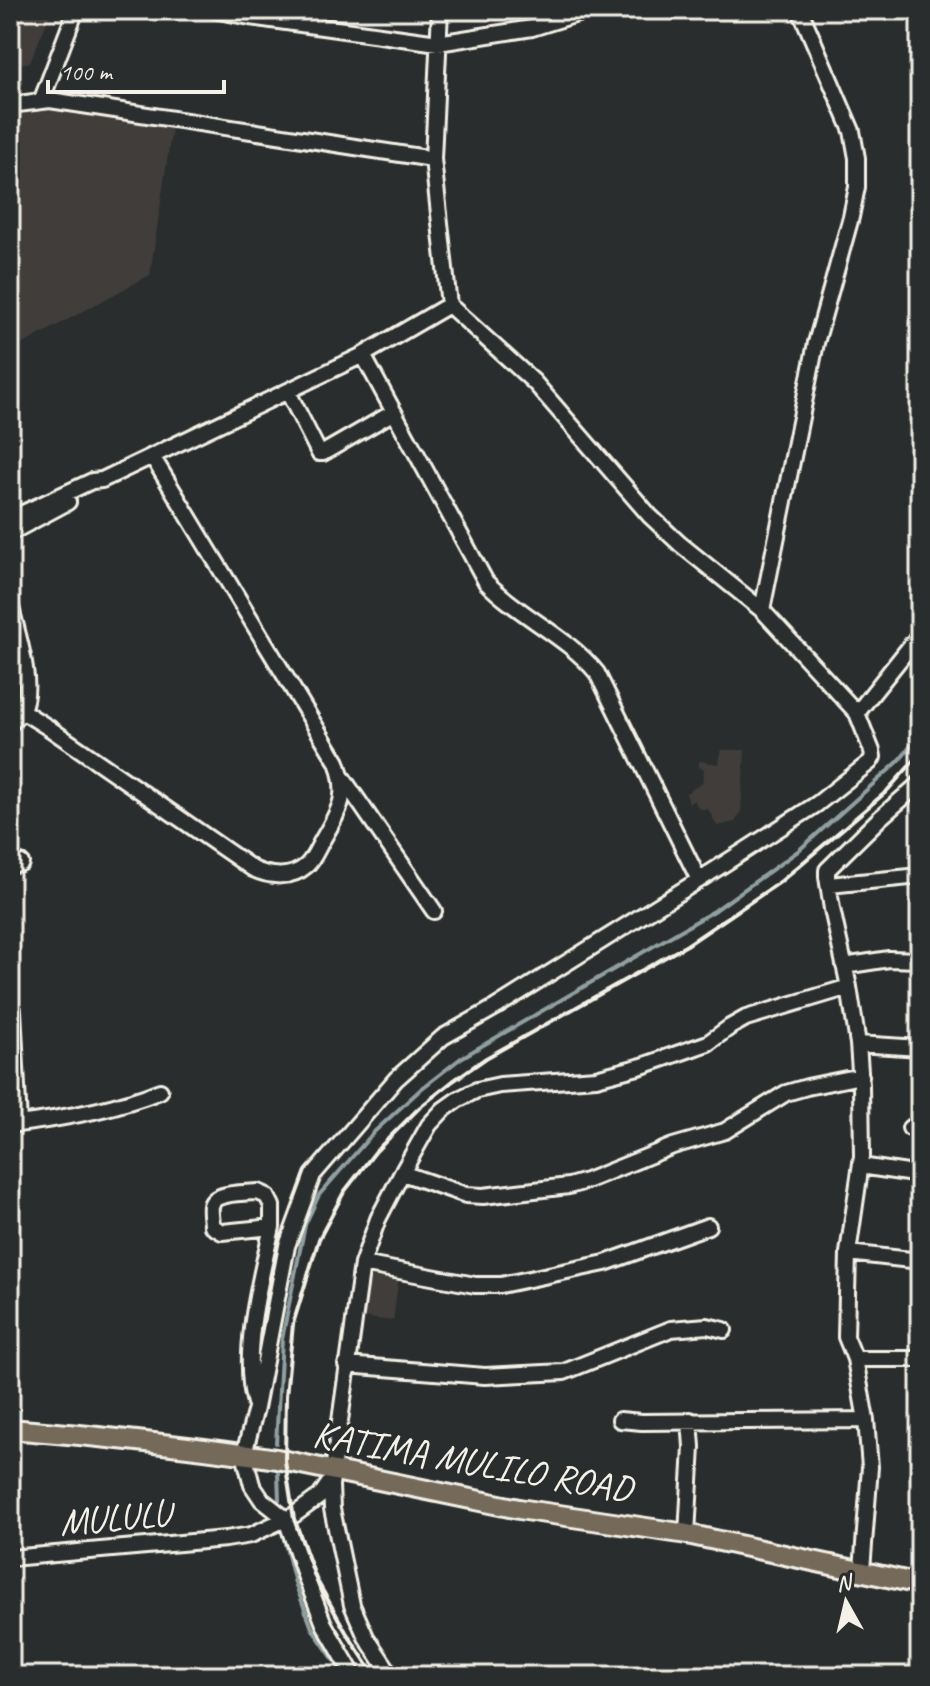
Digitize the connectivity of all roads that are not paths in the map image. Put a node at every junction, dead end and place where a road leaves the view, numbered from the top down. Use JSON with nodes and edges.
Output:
{"nodes":[{"id":1,"x":214,"y":10,"type":"edge"},
{"id":2,"x":440,"y":10,"type":"edge"},
{"id":3,"x":590,"y":10,"type":"edge"},
{"id":4,"x":800,"y":10,"type":"edge"},
{"id":5,"x":77,"y":12,"type":"edge"},
{"id":6,"x":438,"y":43,"type":"junction"},
{"id":7,"x":42,"y":99,"type":"junction"},
{"id":8,"x":10,"y":105,"type":"edge"},
{"id":9,"x":433,"y":159,"type":"junction"},
{"id":10,"x":449,"y":305,"type":"junction"},
{"id":11,"x":363,"y":355,"type":"junction"},
{"id":12,"x":288,"y":392,"type":"junction"},
{"id":13,"x":394,"y":412,"type":"junction"},
{"id":14,"x":152,"y":456,"type":"junction"},
{"id":15,"x":102,"y":480,"type":"junction"},
{"id":16,"x":10,"y":519,"type":"edge"},
{"id":17,"x":10,"y":533,"type":"edge"},
{"id":18,"x":10,"y":603,"type":"edge"},
{"id":19,"x":762,"y":610,"type":"junction"},
{"id":20,"x":920,"y":634,"type":"edge"},
{"id":21,"x":22,"y":711,"type":"junction"},
{"id":22,"x":857,"y":713,"type":"junction"},
{"id":23,"x":10,"y":724,"type":"edge"},
{"id":24,"x":342,"y":777,"type":"junction"},
{"id":25,"x":920,"y":783,"type":"edge"},
{"id":26,"x":920,"y":876,"type":"edge"},
{"id":27,"x":699,"y":880,"type":"junction"},
{"id":28,"x":829,"y":885,"type":"junction"},
{"id":29,"x":434,"y":911,"type":"dead end"},
{"id":30,"x":920,"y":960,"type":"edge"},
{"id":31,"x":844,"y":966,"type":"junction"},
{"id":32,"x":849,"y":987,"type":"junction"},
{"id":33,"x":13,"y":1010,"type":"dead end"},
{"id":34,"x":858,"y":1044,"type":"junction"},
{"id":35,"x":920,"y":1048,"type":"edge"},
{"id":36,"x":861,"y":1076,"type":"junction"},
{"id":37,"x":160,"y":1091,"type":"dead end"},
{"id":38,"x":15,"y":1124,"type":"edge"},
{"id":39,"x":861,"y":1166,"type":"junction"},
{"id":40,"x":402,"y":1173,"type":"junction"},
{"id":41,"x":920,"y":1175,"type":"edge"},
{"id":42,"x":708,"y":1226,"type":"dead end"},
{"id":43,"x":272,"y":1227,"type":"dead end"},
{"id":44,"x":848,"y":1253,"type":"junction"},
{"id":45,"x":920,"y":1261,"type":"edge"},
{"id":46,"x":362,"y":1264,"type":"junction"},
{"id":47,"x":724,"y":1330,"type":"dead end"},
{"id":48,"x":855,"y":1359,"type":"junction"},
{"id":49,"x":920,"y":1359,"type":"edge"},
{"id":50,"x":346,"y":1365,"type":"junction"},
{"id":51,"x":256,"y":1408,"type":"junction"},
{"id":52,"x":620,"y":1420,"type":"dead end"},
{"id":53,"x":690,"y":1420,"type":"junction"},
{"id":54,"x":866,"y":1420,"type":"junction"},
{"id":55,"x":10,"y":1429,"type":"edge"},
{"id":56,"x":244,"y":1454,"type":"junction"},
{"id":57,"x":332,"y":1475,"type":"junction"},
{"id":58,"x":286,"y":1519,"type":"junction"},
{"id":59,"x":687,"y":1534,"type":"junction"},
{"id":60,"x":10,"y":1558,"type":"edge"},
{"id":61,"x":862,"y":1570,"type":"junction"},
{"id":62,"x":920,"y":1584,"type":"edge"},
{"id":63,"x":354,"y":1676,"type":"edge"},
{"id":64,"x":392,"y":1676,"type":"edge"}],
"edges":[{"from":1,"to":6,"type":"street"},
{"from":2,"to":6,"type":"street"},
{"from":3,"to":6,"type":"street"},
{"from":4,"to":19,"type":"street"},
{"from":5,"to":7,"type":"street"},
{"from":6,"to":9,"type":"street"},
{"from":7,"to":8,"type":"street"},
{"from":7,"to":9,"type":"street"},
{"from":9,"to":10,"type":"street"},
{"from":10,"to":11,"type":"street"},
{"from":10,"to":19,"type":"street"},
{"from":11,"to":12,"type":"street"},
{"from":11,"to":13,"type":"street"},
{"from":12,"to":13,"type":"street"},
{"from":12,"to":14,"type":"street"},
{"from":13,"to":27,"type":"street"},
{"from":14,"to":15,"type":"street"},
{"from":14,"to":24,"type":"street"},
{"from":15,"to":16,"type":"street"},
{"from":15,"to":17,"type":"street"},
{"from":18,"to":21,"type":"street"},
{"from":19,"to":22,"type":"street"},
{"from":20,"to":22,"type":"street"},
{"from":21,"to":23,"type":"street"},
{"from":21,"to":24,"type":"street"},
{"from":22,"to":27,"type":"street"},
{"from":24,"to":29,"type":"street"},
{"from":25,"to":28,"type":"street"},
{"from":26,"to":28,"type":"street"},
{"from":27,"to":51,"type":"street"},
{"from":28,"to":31,"type":"street"},
{"from":30,"to":31,"type":"street"},
{"from":31,"to":32,"type":"street"},
{"from":32,"to":34,"type":"street"},
{"from":32,"to":40,"type":"street"},
{"from":33,"to":38,"type":"street"},
{"from":34,"to":35,"type":"street"},
{"from":34,"to":36,"type":"street"},
{"from":36,"to":39,"type":"street"},
{"from":36,"to":40,"type":"street"},
{"from":37,"to":38,"type":"street"},
{"from":39,"to":41,"type":"street"},
{"from":39,"to":44,"type":"street"},
{"from":40,"to":46,"type":"street"},
{"from":42,"to":46,"type":"street"},
{"from":43,"to":51,"type":"street"},
{"from":44,"to":45,"type":"street"},
{"from":44,"to":48,"type":"street"},
{"from":46,"to":50,"type":"street"},
{"from":47,"to":50,"type":"street"},
{"from":48,"to":49,"type":"street"},
{"from":48,"to":54,"type":"street"},
{"from":50,"to":57,"type":"street"},
{"from":51,"to":56,"type":"street"},
{"from":52,"to":53,"type":"street"},
{"from":53,"to":54,"type":"street"},
{"from":53,"to":59,"type":"street"},
{"from":54,"to":61,"type":"street"},
{"from":55,"to":56,"type":"main road","name":"KATIMA MULILO ROAD"},
{"from":56,"to":57,"type":"main road","name":"KATIMA MULILO ROAD"},
{"from":56,"to":58,"type":"street"},
{"from":57,"to":58,"type":"street","name":"MULULU"},
{"from":57,"to":59,"type":"main road","name":"KATIMA MULILO ROAD"},
{"from":57,"to":64,"type":"street"},
{"from":58,"to":60,"type":"street","name":"MULULU"},
{"from":58,"to":63,"type":"street"},
{"from":59,"to":61,"type":"main road","name":"KATIMA MULILO ROAD"},
{"from":61,"to":62,"type":"main road","name":"KATIMA MULILO ROAD"}]}
